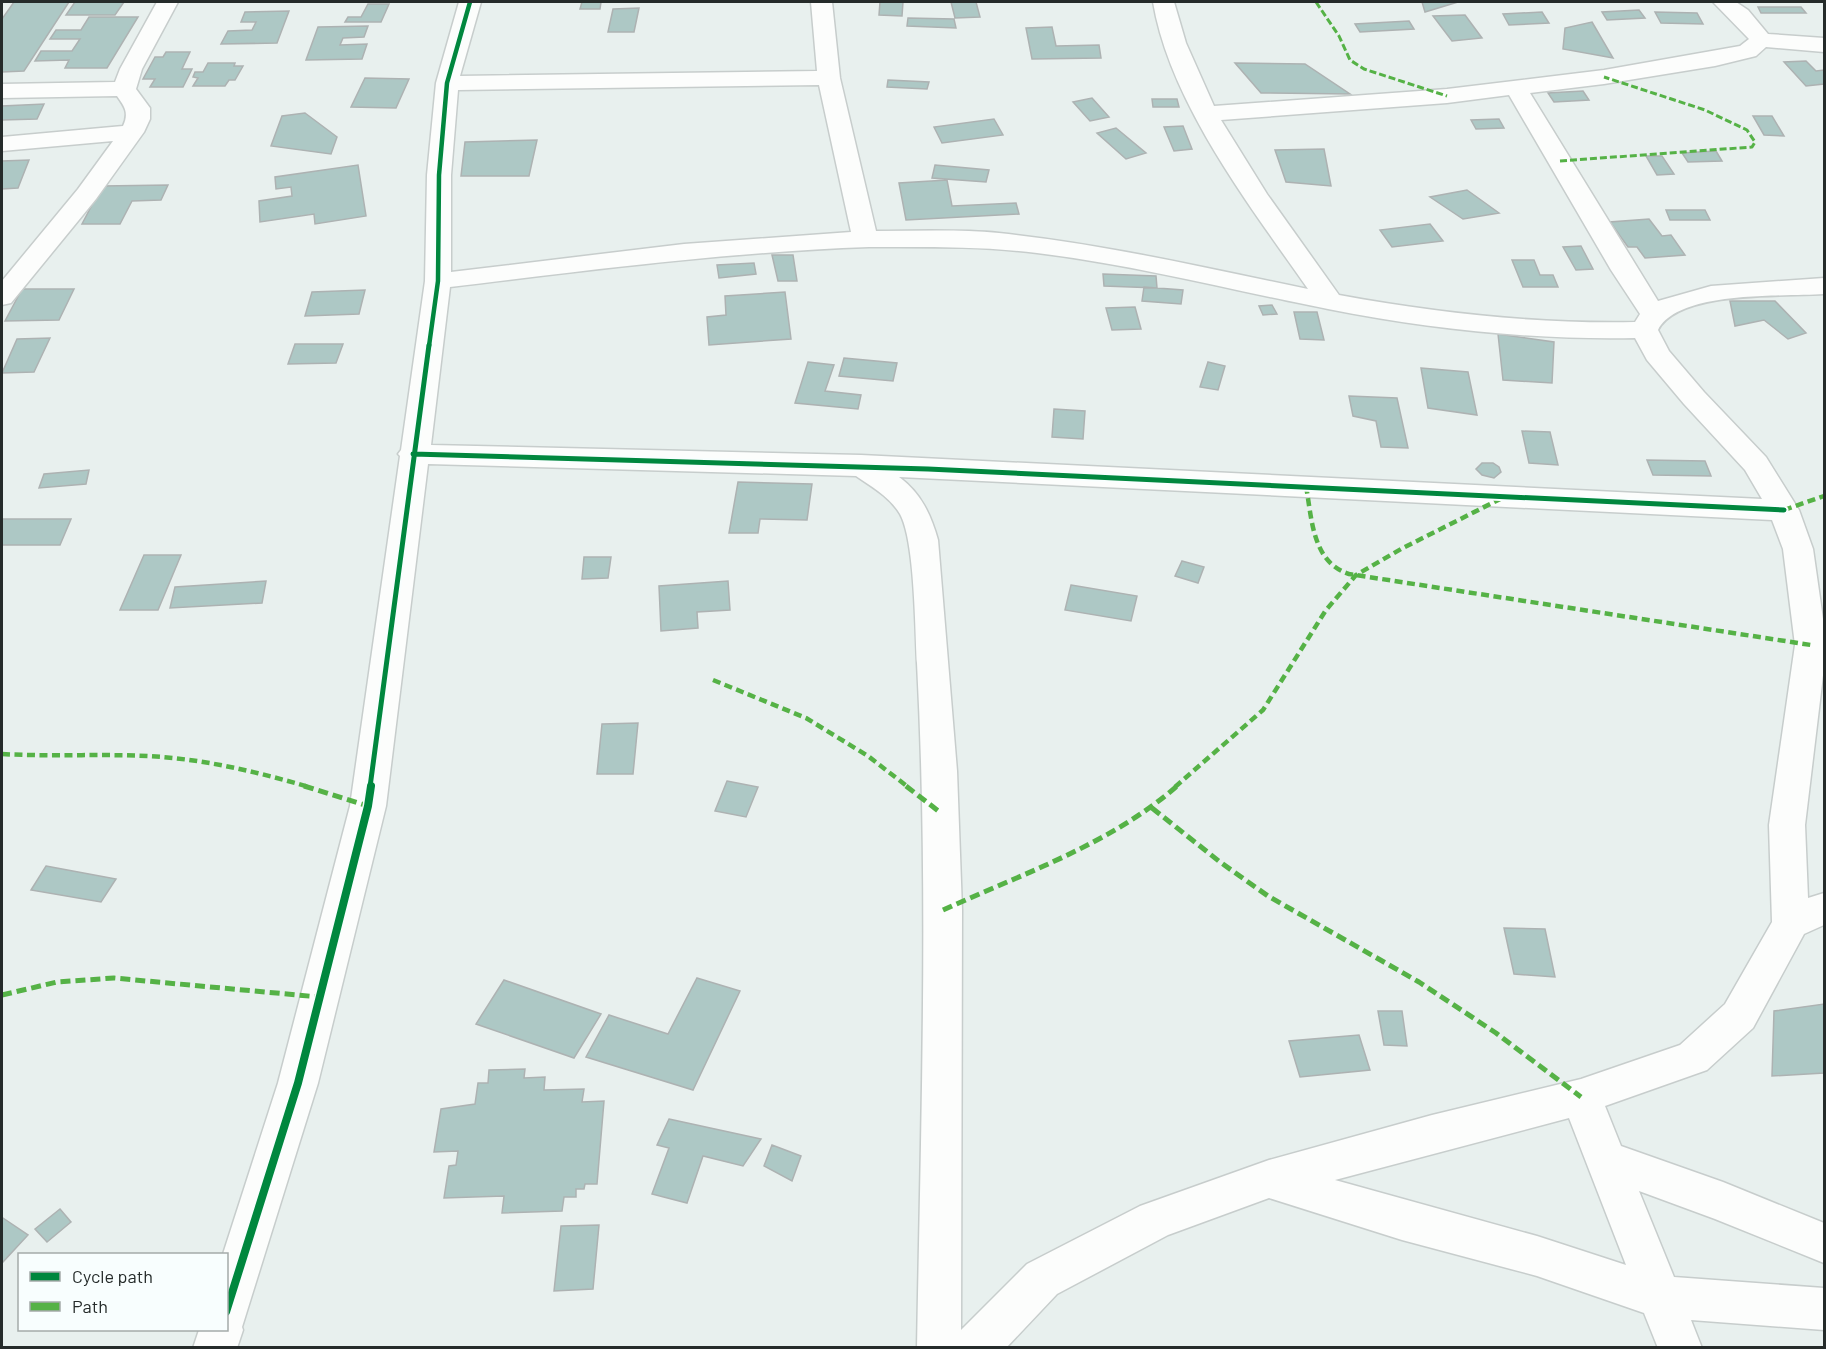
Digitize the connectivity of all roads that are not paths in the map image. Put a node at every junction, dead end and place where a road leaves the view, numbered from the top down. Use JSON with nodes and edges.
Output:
{"nodes":[{"id":1,"x":166,"y":2,"type":"edge"},
{"id":2,"x":176,"y":2,"type":"edge"},
{"id":3,"x":470,"y":2,"type":"edge"},
{"id":4,"x":822,"y":2,"type":"edge"},
{"id":5,"x":1163,"y":2,"type":"edge"},
{"id":6,"x":1723,"y":2,"type":"edge"},
{"id":7,"x":1761,"y":40,"type":"junction"},
{"id":8,"x":1824,"y":45,"type":"edge"},
{"id":9,"x":829,"y":78,"type":"junction"},
{"id":10,"x":447,"y":83,"type":"junction"},
{"id":11,"x":1516,"y":88,"type":"junction"},
{"id":12,"x":124,"y":89,"type":"junction"},
{"id":13,"x":2,"y":91,"type":"edge"},
{"id":14,"x":1207,"y":114,"type":"junction"},
{"id":15,"x":132,"y":132,"type":"junction"},
{"id":16,"x":2,"y":144,"type":"edge"},
{"id":17,"x":865,"y":237,"type":"junction"},
{"id":18,"x":438,"y":281,"type":"junction"},
{"id":19,"x":1824,"y":285,"type":"edge"},
{"id":20,"x":2,"y":297,"type":"edge"},
{"id":21,"x":1331,"y":302,"type":"junction"},
{"id":22,"x":1649,"y":322,"type":"junction"},
{"id":23,"x":413,"y":454,"type":"junction"},
{"id":24,"x":861,"y":465,"type":"junction"},
{"id":25,"x":1784,"y":510,"type":"junction"},
{"id":26,"x":1808,"y":916,"type":"edge"},
{"id":27,"x":1581,"y":1097,"type":"junction"},
{"id":28,"x":1606,"y":1160,"type":"junction"},
{"id":29,"x":1269,"y":1179,"type":"junction"},
{"id":30,"x":1824,"y":1243,"type":"edge"},
{"id":31,"x":1660,"y":1297,"type":"junction"},
{"id":32,"x":228,"y":1306,"type":"edge"},
{"id":33,"x":1824,"y":1309,"type":"edge"},
{"id":34,"x":220,"y":1331,"type":"edge"},
{"id":35,"x":215,"y":1347,"type":"edge"},
{"id":36,"x":939,"y":1347,"type":"edge"},
{"id":37,"x":975,"y":1347,"type":"edge"},
{"id":38,"x":1680,"y":1347,"type":"edge"}],
"edges":[{"from":1,"to":2,"type":"street"},
{"from":1,"to":12,"type":"street"},
{"from":3,"to":10,"type":"street"},
{"from":4,"to":9,"type":"street"},
{"from":5,"to":14,"type":"street"},
{"from":6,"to":7,"type":"street"},
{"from":7,"to":8,"type":"street"},
{"from":7,"to":11,"type":"street"},
{"from":9,"to":10,"type":"street"},
{"from":9,"to":17,"type":"street"},
{"from":10,"to":18,"type":"street"},
{"from":11,"to":14,"type":"street"},
{"from":11,"to":22,"type":"street"},
{"from":12,"to":13,"type":"street"},
{"from":12,"to":15,"type":"street"},
{"from":14,"to":21,"type":"street"},
{"from":15,"to":16,"type":"street"},
{"from":15,"to":20,"type":"street"},
{"from":17,"to":18,"type":"street"},
{"from":17,"to":21,"type":"street"},
{"from":18,"to":23,"type":"street"},
{"from":19,"to":22,"type":"street"},
{"from":21,"to":22,"type":"street"},
{"from":22,"to":25,"type":"street"},
{"from":23,"to":24,"type":"street"},
{"from":23,"to":32,"type":"street"},
{"from":24,"to":25,"type":"street"},
{"from":24,"to":36,"type":"street"},
{"from":25,"to":26,"type":"street"},
{"from":26,"to":27,"type":"street"},
{"from":27,"to":28,"type":"street"},
{"from":27,"to":29,"type":"street"},
{"from":28,"to":30,"type":"street"},
{"from":28,"to":31,"type":"street"},
{"from":29,"to":31,"type":"street"},
{"from":29,"to":37,"type":"street"},
{"from":31,"to":33,"type":"street"},
{"from":31,"to":38,"type":"street"},
{"from":34,"to":35,"type":"street"}]}
